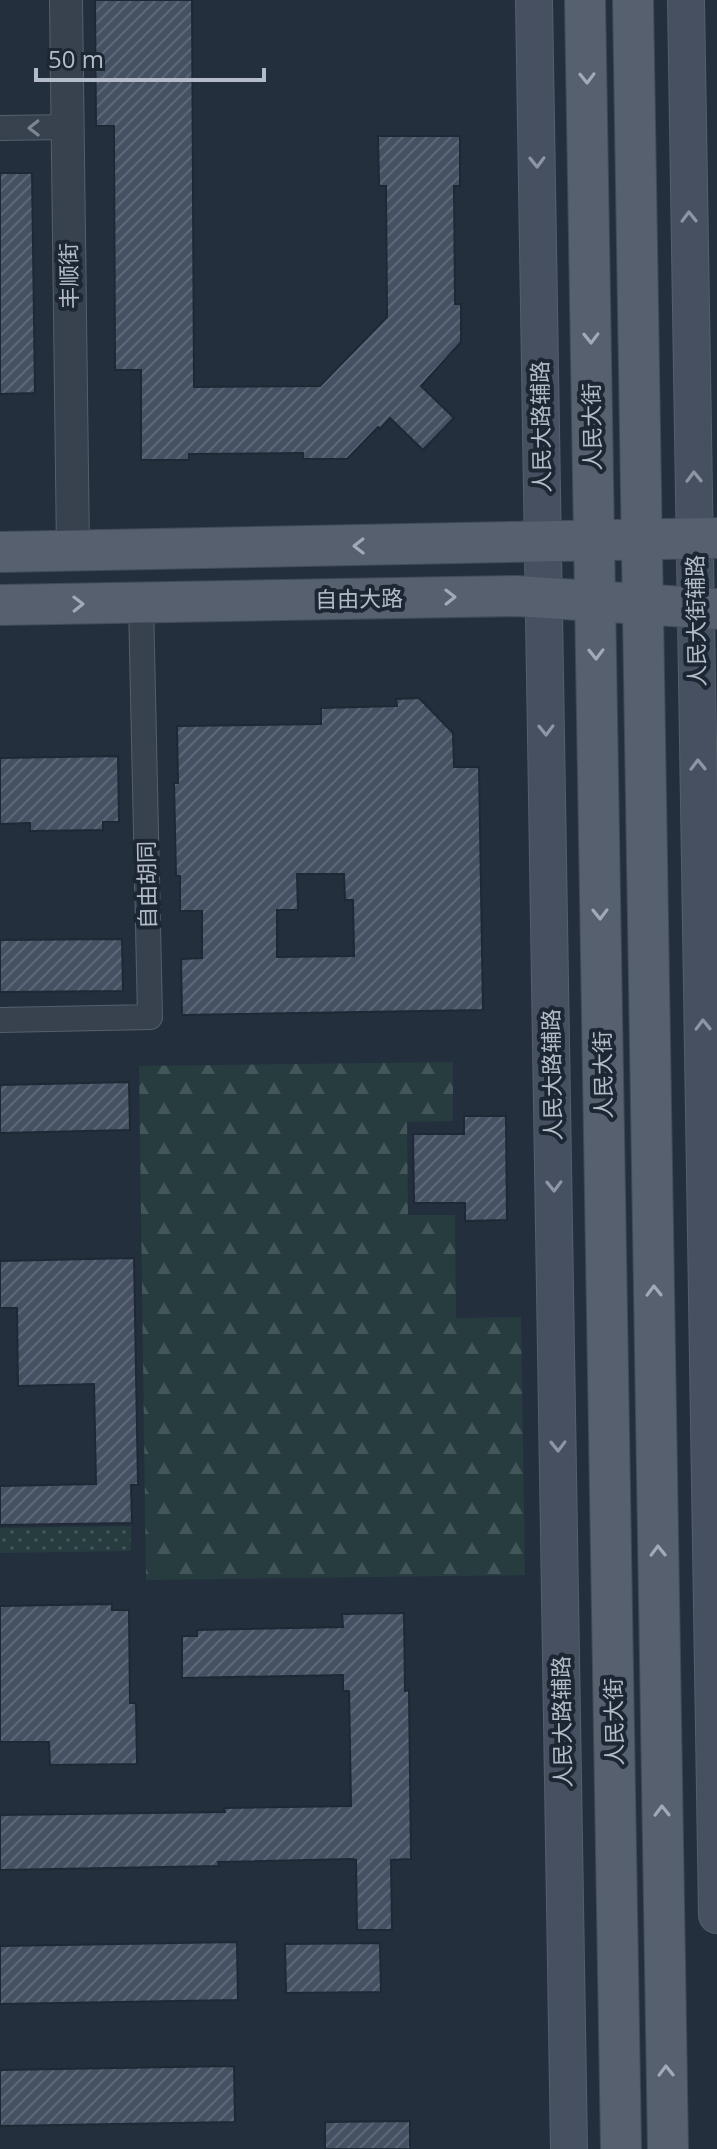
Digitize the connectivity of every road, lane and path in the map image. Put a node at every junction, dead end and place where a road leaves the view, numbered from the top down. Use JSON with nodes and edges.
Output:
{"nodes":[{"id":1,"x":66,"y":0,"type":"edge"},
{"id":2,"x":534,"y":0,"type":"edge"},
{"id":3,"x":585,"y":0,"type":"edge"},
{"id":4,"x":633,"y":0,"type":"edge"},
{"id":5,"x":686,"y":0,"type":"edge"},
{"id":6,"x":67,"y":127,"type":"junction"},
{"id":7,"x":0,"y":128,"type":"edge"},
{"id":8,"x":706,"y":538,"type":"edge"},
{"id":9,"x":642,"y":540,"type":"junction"},
{"id":10,"x":594,"y":541,"type":"junction"},
{"id":11,"x":543,"y":542,"type":"junction"},
{"id":12,"x":73,"y":551,"type":"junction"},
{"id":13,"x":0,"y":552,"type":"edge"},
{"id":14,"x":544,"y":598,"type":"junction"},
{"id":15,"x":595,"y":601,"type":"junction"},
{"id":16,"x":141,"y":602,"type":"junction"},
{"id":17,"x":643,"y":604,"type":"junction"},
{"id":18,"x":0,"y":605,"type":"edge"},
{"id":19,"x":706,"y":608,"type":"edge"},
{"id":20,"x":0,"y":1020,"type":"edge"},
{"id":21,"x":717,"y":1915,"type":"edge"},
{"id":22,"x":569,"y":2149,"type":"edge"},
{"id":23,"x":621,"y":2149,"type":"edge"},
{"id":24,"x":668,"y":2149,"type":"edge"}],
"edges":[{"from":1,"to":6,"type":"street","name":"丰顺街"},
{"from":2,"to":11,"type":"main road","name":"人民大路辅路","one_way":true},
{"from":3,"to":10,"type":"main road","name":"人民大街","one_way":true},
{"from":4,"to":9,"type":"main road"},
{"from":8,"to":5,"type":"main road","name":"人民大街辅路","one_way":true},
{"from":6,"to":7,"type":"street","one_way":true},
{"from":6,"to":12,"type":"street","name":"丰顺街"},
{"from":8,"to":9,"type":"main road"},
{"from":8,"to":19,"type":"main road","name":"人民大街辅路"},
{"from":9,"to":10,"type":"main road"},
{"from":9,"to":17,"type":"main road"},
{"from":10,"to":11,"type":"main road"},
{"from":10,"to":15,"type":"main road","name":"人民大街"},
{"from":11,"to":12,"type":"main road","one_way":true},
{"from":11,"to":14,"type":"main road","name":"人民大路辅路"},
{"from":12,"to":13,"type":"main road"},
{"from":14,"to":15,"type":"main road","name":"自由大路"},
{"from":16,"to":14,"type":"main road","name":"自由大路","one_way":true},
{"from":14,"to":22,"type":"main road","name":"人民大路辅路","one_way":true},
{"from":15,"to":17,"type":"main road","name":"自由大路"},
{"from":15,"to":23,"type":"main road","name":"人民大街","one_way":true},
{"from":18,"to":16,"type":"main road","name":"自由大路","one_way":true},
{"from":16,"to":20,"type":"street","name":"自由胡同"},
{"from":17,"to":19,"type":"main road","name":"自由大路"},
{"from":24,"to":17,"type":"main road","one_way":true},
{"from":21,"to":19,"type":"main road","name":"人民大街辅路","one_way":true}]}
